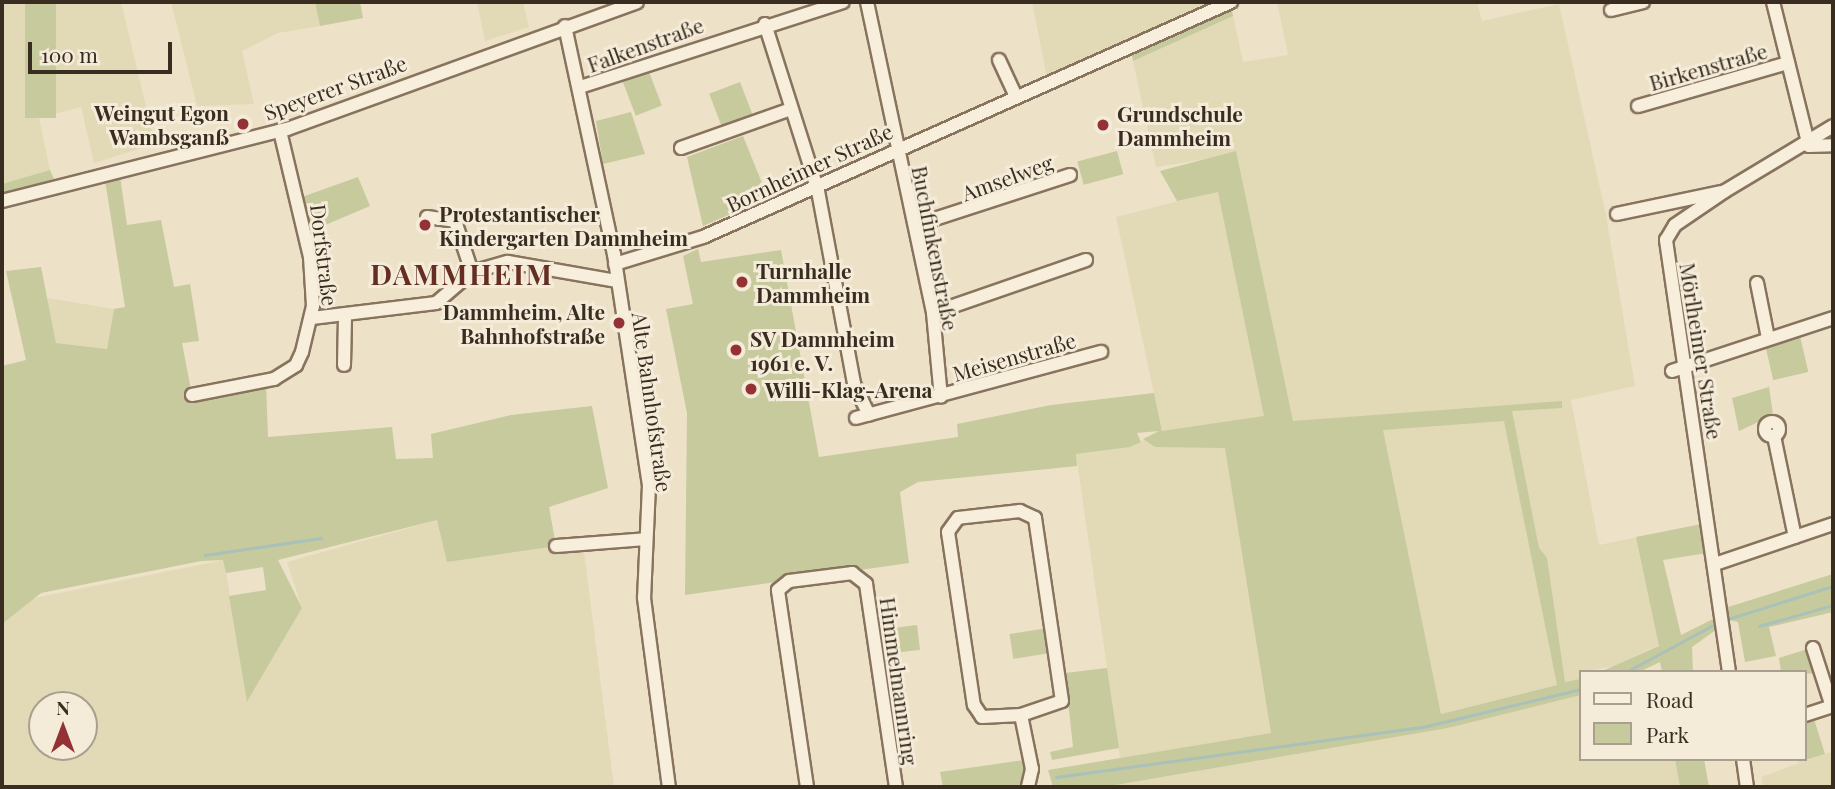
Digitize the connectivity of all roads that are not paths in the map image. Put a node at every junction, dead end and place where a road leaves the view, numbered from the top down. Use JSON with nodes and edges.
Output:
{"nodes":[{"id":1,"x":637,"y":2,"type":"edge"},
{"id":2,"x":843,"y":2,"type":"edge"},
{"id":3,"x":867,"y":2,"type":"edge"},
{"id":4,"x":1231,"y":2,"type":"edge"},
{"id":5,"x":1643,"y":2,"type":"edge"},
{"id":6,"x":1773,"y":2,"type":"edge"},
{"id":7,"x":1611,"y":10,"type":"dead end"},
{"id":8,"x":765,"y":24,"type":"junction"},
{"id":9,"x":565,"y":26,"type":"junction"},
{"id":10,"x":999,"y":60,"type":"dead end"},
{"id":11,"x":1788,"y":63,"type":"junction"},
{"id":12,"x":580,"y":87,"type":"junction"},
{"id":13,"x":1016,"y":96,"type":"junction"},
{"id":14,"x":1638,"y":106,"type":"dead end"},
{"id":15,"x":791,"y":109,"type":"junction"},
{"id":16,"x":1833,"y":126,"type":"edge"},
{"id":17,"x":280,"y":131,"type":"junction"},
{"id":18,"x":1833,"y":145,"type":"edge"},
{"id":19,"x":1809,"y":146,"type":"junction"},
{"id":20,"x":681,"y":148,"type":"dead end"},
{"id":21,"x":896,"y":148,"type":"junction"},
{"id":22,"x":1070,"y":174,"type":"dead end"},
{"id":23,"x":816,"y":184,"type":"junction"},
{"id":24,"x":1725,"y":191,"type":"junction"},
{"id":25,"x":2,"y":201,"type":"edge"},
{"id":26,"x":1617,"y":214,"type":"dead end"},
{"id":27,"x":427,"y":217,"type":"dead end"},
{"id":28,"x":916,"y":225,"type":"junction"},
{"id":29,"x":1086,"y":260,"type":"dead end"},
{"id":30,"x":615,"y":264,"type":"junction"},
{"id":31,"x":472,"y":272,"type":"junction"},
{"id":32,"x":617,"y":281,"type":"junction"},
{"id":33,"x":1757,"y":282,"type":"dead end"},
{"id":34,"x":933,"y":313,"type":"junction"},
{"id":35,"x":312,"y":318,"type":"junction"},
{"id":36,"x":345,"y":318,"type":"junction"},
{"id":37,"x":1833,"y":318,"type":"edge"},
{"id":38,"x":1768,"y":338,"type":"junction"},
{"id":39,"x":1101,"y":352,"type":"dead end"},
{"id":40,"x":344,"y":365,"type":"dead end"},
{"id":41,"x":1678,"y":369,"type":"junction"},
{"id":42,"x":192,"y":395,"type":"dead end"},
{"id":43,"x":941,"y":397,"type":"junction"},
{"id":44,"x":1774,"y":436,"type":"dead end"},
{"id":45,"x":1833,"y":524,"type":"edge"},
{"id":46,"x":1795,"y":537,"type":"junction"},
{"id":47,"x":646,"y":539,"type":"junction"},
{"id":48,"x":556,"y":546,"type":"dead end"},
{"id":49,"x":1714,"y":565,"type":"junction"},
{"id":50,"x":1813,"y":648,"type":"dead end"},
{"id":51,"x":1729,"y":670,"type":"edge"},
{"id":52,"x":1833,"y":706,"type":"edge"},
{"id":53,"x":1021,"y":715,"type":"junction"},
{"id":54,"x":1807,"y":715,"type":"edge"},
{"id":55,"x":1743,"y":761,"type":"edge"},
{"id":56,"x":669,"y":787,"type":"edge"},
{"id":57,"x":807,"y":787,"type":"edge"},
{"id":58,"x":896,"y":787,"type":"edge"},
{"id":59,"x":1028,"y":787,"type":"edge"},
{"id":60,"x":1747,"y":787,"type":"edge"}],
"edges":[{"from":1,"to":9,"type":"street","name":"Speyerer Straße"},
{"from":2,"to":8,"type":"street","name":"Falkenstraße"},
{"from":3,"to":21,"type":"street","name":"Buchfinkenstraße"},
{"from":4,"to":13,"type":"street","name":"Bornheimer Straße"},
{"from":5,"to":7,"type":"street"},
{"from":6,"to":11,"type":"street","name":"Birkenstraße"},
{"from":8,"to":12,"type":"street","name":"Falkenstraße"},
{"from":8,"to":15,"type":"street"},
{"from":9,"to":12,"type":"street","name":"Alte Bahnhofstraße"},
{"from":9,"to":17,"type":"street","name":"Speyerer Straße"},
{"from":10,"to":13,"type":"street"},
{"from":11,"to":14,"type":"street","name":"Birkenstraße"},
{"from":11,"to":19,"type":"street","name":"Birkenstraße"},
{"from":12,"to":30,"type":"street","name":"Alte Bahnhofstraße"},
{"from":13,"to":21,"type":"street","name":"Bornheimer Straße"},
{"from":15,"to":20,"type":"street"},
{"from":15,"to":23,"type":"street"},
{"from":16,"to":19,"type":"street","name":"Mörlheimer Straße"},
{"from":17,"to":25,"type":"street","name":"Speyerer Straße"},
{"from":17,"to":35,"type":"street","name":"Dorfstraße"},
{"from":18,"to":19,"type":"street"},
{"from":19,"to":24,"type":"street","name":"Mörlheimer Straße"},
{"from":21,"to":23,"type":"street","name":"Bornheimer Straße"},
{"from":21,"to":28,"type":"street","name":"Buchfinkenstraße"},
{"from":22,"to":28,"type":"street","name":"Amselweg"},
{"from":23,"to":30,"type":"street","name":"Bornheimer Straße"},
{"from":23,"to":43,"type":"street","name":"Meisenstraße"},
{"from":24,"to":26,"type":"street"},
{"from":24,"to":41,"type":"street","name":"Mörlheimer Straße"},
{"from":27,"to":31,"type":"street"},
{"from":28,"to":34,"type":"street","name":"Buchfinkenstraße"},
{"from":29,"to":34,"type":"street"},
{"from":30,"to":32,"type":"street","name":"Alte Bahnhofstraße"},
{"from":31,"to":32,"type":"street"},
{"from":31,"to":36,"type":"street","name":"Dorfstraße"},
{"from":32,"to":47,"type":"street","name":"Alte Bahnhofstraße"},
{"from":33,"to":38,"type":"street"},
{"from":34,"to":43,"type":"street","name":"Buchfinkenstraße"},
{"from":35,"to":36,"type":"street","name":"Dorfstraße"},
{"from":35,"to":42,"type":"street"},
{"from":36,"to":40,"type":"street"},
{"from":37,"to":38,"type":"street"},
{"from":38,"to":41,"type":"street"},
{"from":39,"to":43,"type":"street","name":"Meisenstraße"},
{"from":41,"to":49,"type":"street","name":"Mörlheimer Straße"},
{"from":44,"to":46,"type":"street"},
{"from":45,"to":46,"type":"street"},
{"from":46,"to":49,"type":"street"},
{"from":47,"to":48,"type":"street"},
{"from":47,"to":56,"type":"street","name":"Alte Bahnhofstraße"},
{"from":49,"to":51,"type":"street","name":"Mörlheimer Straße"},
{"from":50,"to":52,"type":"street"},
{"from":52,"to":54,"type":"street"},
{"from":53,"to":53,"type":"street"},
{"from":53,"to":59,"type":"street"},
{"from":55,"to":60,"type":"street"},
{"from":57,"to":58,"type":"street","name":"Himmelmannring"}]}
